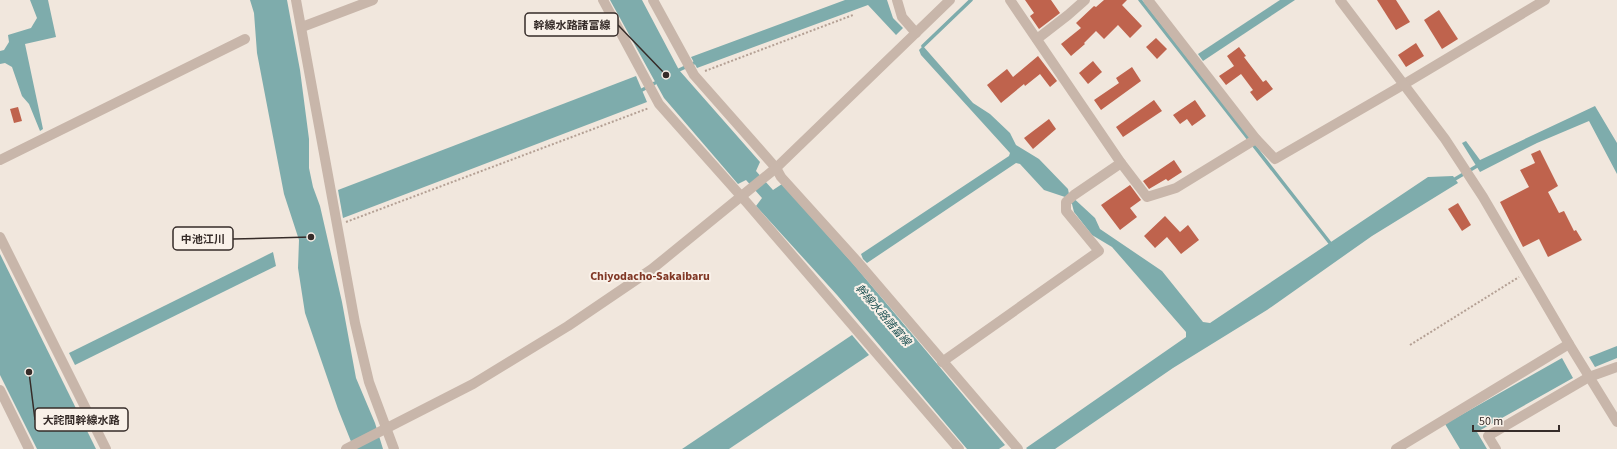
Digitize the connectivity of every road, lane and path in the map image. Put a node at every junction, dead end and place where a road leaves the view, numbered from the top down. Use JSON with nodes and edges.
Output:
{"nodes":[{"id":1,"x":296,"y":0,"type":"edge"},
{"id":2,"x":373,"y":0,"type":"edge"},
{"id":3,"x":603,"y":0,"type":"edge"},
{"id":4,"x":653,"y":0,"type":"edge"},
{"id":5,"x":897,"y":0,"type":"edge"},
{"id":6,"x":950,"y":0,"type":"edge"},
{"id":7,"x":1010,"y":0,"type":"edge"},
{"id":8,"x":1084,"y":0,"type":"edge"},
{"id":9,"x":1148,"y":0,"type":"edge"},
{"id":10,"x":1340,"y":0,"type":"edge"},
{"id":11,"x":1545,"y":0,"type":"edge"},
{"id":12,"x":853,"y":15,"type":"dead end"},
{"id":13,"x":302,"y":27,"type":"junction"},
{"id":14,"x":916,"y":33,"type":"junction"},
{"id":15,"x":1037,"y":38,"type":"junction"},
{"id":16,"x":245,"y":39,"type":"dead end"},
{"id":17,"x":690,"y":70,"type":"junction"},
{"id":18,"x":1404,"y":85,"type":"junction"},
{"id":19,"x":659,"y":104,"type":"junction"},
{"id":20,"x":1256,"y":139,"type":"junction"},
{"id":21,"x":0,"y":160,"type":"edge"},
{"id":22,"x":1121,"y":163,"type":"junction"},
{"id":23,"x":776,"y":168,"type":"junction"},
{"id":24,"x":742,"y":197,"type":"junction"},
{"id":25,"x":336,"y":226,"type":"junction"},
{"id":26,"x":0,"y":238,"type":"edge"},
{"id":27,"x":1527,"y":272,"type":"junction"},
{"id":28,"x":1569,"y":344,"type":"junction"},
{"id":29,"x":1410,"y":345,"type":"dead end"},
{"id":30,"x":942,"y":362,"type":"junction"},
{"id":31,"x":1617,"y":367,"type":"edge"},
{"id":32,"x":1589,"y":377,"type":"junction"},
{"id":33,"x":1,"y":392,"type":"edge"},
{"id":34,"x":1617,"y":422,"type":"edge"},
{"id":35,"x":386,"y":429,"type":"junction"},
{"id":36,"x":1014,"y":448,"type":"edge"},
{"id":37,"x":29,"y":449,"type":"edge"},
{"id":38,"x":106,"y":449,"type":"edge"},
{"id":39,"x":346,"y":449,"type":"edge"},
{"id":40,"x":394,"y":449,"type":"edge"},
{"id":41,"x":959,"y":449,"type":"edge"},
{"id":42,"x":1396,"y":449,"type":"edge"},
{"id":43,"x":1496,"y":449,"type":"edge"}],
"edges":[{"from":1,"to":13,"type":"street"},
{"from":2,"to":13,"type":"street"},
{"from":3,"to":19,"type":"street"},
{"from":4,"to":17,"type":"street"},
{"from":5,"to":14,"type":"street"},
{"from":6,"to":14,"type":"street"},
{"from":7,"to":15,"type":"street"},
{"from":8,"to":15,"type":"street"},
{"from":9,"to":20,"type":"street"},
{"from":10,"to":18,"type":"street"},
{"from":11,"to":18,"type":"street"},
{"from":12,"to":17,"type":"path"},
{"from":13,"to":25,"type":"street"},
{"from":14,"to":23,"type":"street"},
{"from":15,"to":22,"type":"street"},
{"from":16,"to":21,"type":"street"},
{"from":17,"to":23,"type":"street"},
{"from":18,"to":20,"type":"street"},
{"from":18,"to":27,"type":"street"},
{"from":19,"to":24,"type":"street"},
{"from":19,"to":25,"type":"path"},
{"from":20,"to":22,"type":"street"},
{"from":22,"to":30,"type":"street"},
{"from":23,"to":24,"type":"street"},
{"from":23,"to":30,"type":"street"},
{"from":24,"to":35,"type":"street"},
{"from":24,"to":41,"type":"street"},
{"from":25,"to":35,"type":"street"},
{"from":26,"to":38,"type":"street"},
{"from":27,"to":28,"type":"street"},
{"from":27,"to":29,"type":"path"},
{"from":28,"to":32,"type":"street"},
{"from":28,"to":42,"type":"street"},
{"from":30,"to":36,"type":"street"},
{"from":31,"to":32,"type":"street"},
{"from":32,"to":34,"type":"street"},
{"from":32,"to":43,"type":"street"},
{"from":33,"to":37,"type":"street"},
{"from":35,"to":39,"type":"street"},
{"from":35,"to":40,"type":"street"}]}
